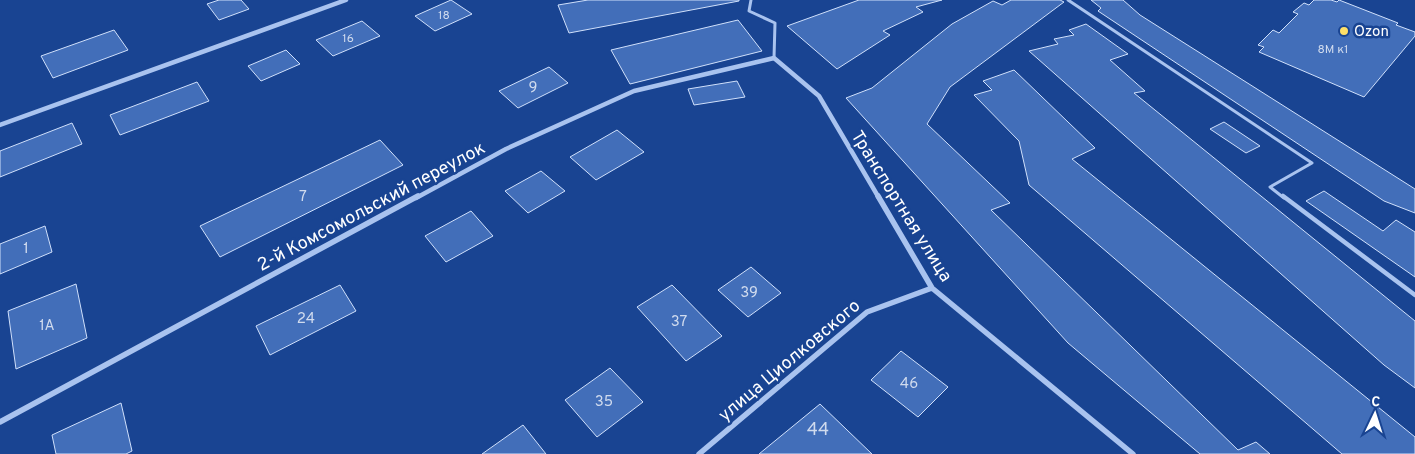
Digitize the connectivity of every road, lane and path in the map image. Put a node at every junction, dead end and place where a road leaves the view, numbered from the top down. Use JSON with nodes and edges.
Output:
{"nodes":[{"id":1,"x":346,"y":0,"type":"edge"},
{"id":2,"x":751,"y":0,"type":"edge"},
{"id":3,"x":1068,"y":0,"type":"edge"},
{"id":4,"x":774,"y":58,"type":"junction"},
{"id":5,"x":0,"y":125,"type":"edge"},
{"id":6,"x":932,"y":288,"type":"junction"},
{"id":7,"x":1415,"y":295,"type":"edge"},
{"id":8,"x":0,"y":422,"type":"edge"},
{"id":9,"x":699,"y":454,"type":"edge"},
{"id":10,"x":1134,"y":454,"type":"edge"}],
"edges":[{"from":1,"to":5,"type":"street"},
{"from":2,"to":4,"type":"lane"},
{"from":3,"to":7,"type":"lane"},
{"from":4,"to":6,"type":"street","name":"Транспортная улица"},
{"from":4,"to":8,"type":"street","name":"2-й Комсомольский переулок"},
{"from":6,"to":9,"type":"street","name":"улица Циолковского"},
{"from":6,"to":10,"type":"street","name":"Транспортная улица"}]}
